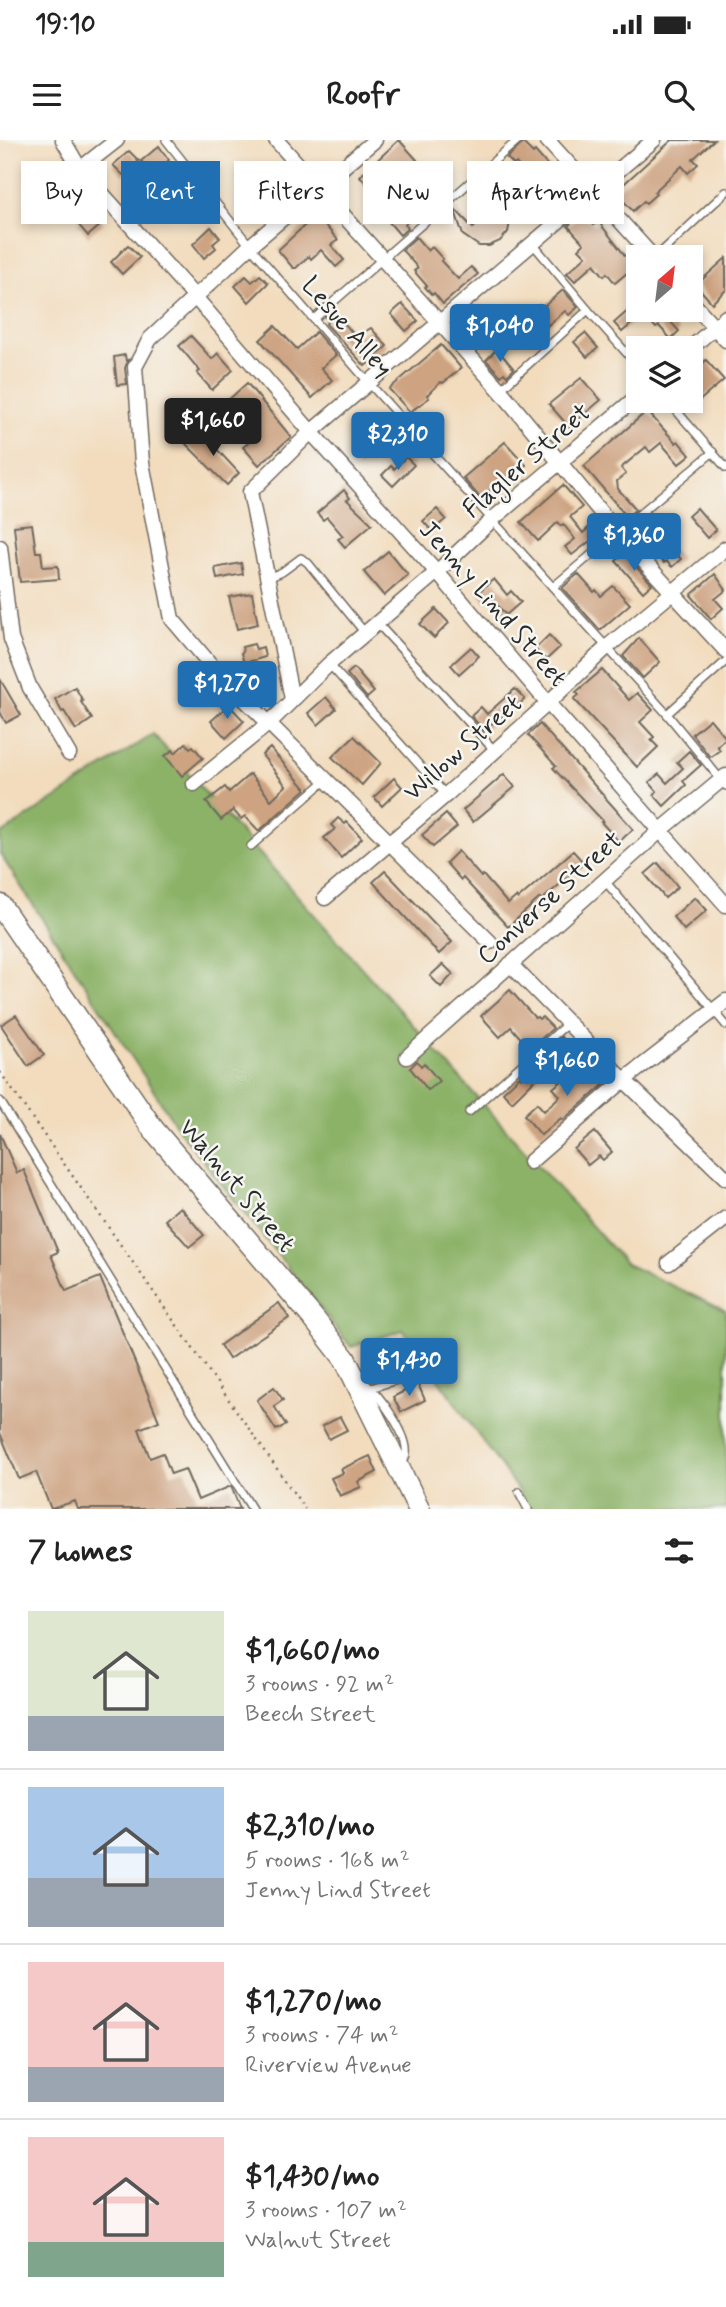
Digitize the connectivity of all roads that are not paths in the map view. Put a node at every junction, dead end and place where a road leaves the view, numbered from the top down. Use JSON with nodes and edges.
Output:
{"nodes":[{"id":1,"x":63,"y":140,"type":"edge"},
{"id":2,"x":117,"y":140,"type":"edge"},
{"id":3,"x":166,"y":140,"type":"edge"},
{"id":4,"x":276,"y":140,"type":"edge"},
{"id":5,"x":375,"y":140,"type":"edge"},
{"id":6,"x":517,"y":140,"type":"edge"},
{"id":7,"x":547,"y":140,"type":"edge"},
{"id":8,"x":654,"y":140,"type":"edge"},
{"id":9,"x":75,"y":161,"type":"edge"},
{"id":10,"x":90,"y":161,"type":"edge"},
{"id":11,"x":294,"y":161,"type":"edge"},
{"id":12,"x":567,"y":161,"type":"edge"},
{"id":13,"x":349,"y":163,"type":"edge"},
{"id":14,"x":624,"y":166,"type":"edge"},
{"id":15,"x":726,"y":192,"type":"edge"},
{"id":16,"x":107,"y":199,"type":"edge"},
{"id":17,"x":349,"y":221,"type":"edge"},
{"id":18,"x":624,"y":223,"type":"edge"},
{"id":19,"x":277,"y":224,"type":"edge"},
{"id":20,"x":556,"y":224,"type":"edge"},
{"id":21,"x":533,"y":244,"type":"junction"},
{"id":22,"x":643,"y":245,"type":"edge"},
{"id":23,"x":667,"y":245,"type":"edge"},
{"id":24,"x":250,"y":246,"type":"junction"},
{"id":25,"x":382,"y":257,"type":"junction"},
{"id":26,"x":195,"y":297,"type":"junction"},
{"id":27,"x":588,"y":310,"type":"junction"},
{"id":28,"x":704,"y":316,"type":"edge"},
{"id":29,"x":726,"y":317,"type":"edge"},
{"id":30,"x":313,"y":319,"type":"junction"},
{"id":31,"x":440,"y":323,"type":"junction"},
{"id":32,"x":714,"y":327,"type":"junction"},
{"id":33,"x":703,"y":337,"type":"edge"},
{"id":34,"x":726,"y":340,"type":"edge"},
{"id":35,"x":626,"y":352,"type":"edge"},
{"id":36,"x":369,"y":383,"type":"junction"},
{"id":37,"x":500,"y":390,"type":"junction"},
{"id":38,"x":626,"y":406,"type":"edge"},
{"id":39,"x":679,"y":413,"type":"edge"},
{"id":40,"x":311,"y":432,"type":"junction"},
{"id":41,"x":713,"y":452,"type":"junction"},
{"id":42,"x":560,"y":463,"type":"junction"},
{"id":43,"x":726,"y":468,"type":"edge"},
{"id":44,"x":493,"y":519,"type":"junction"},
{"id":45,"x":617,"y":532,"type":"junction"},
{"id":46,"x":0,"y":547,"type":"edge"},
{"id":47,"x":726,"y":548,"type":"edge"},
{"id":48,"x":437,"y":572,"type":"junction"},
{"id":49,"x":267,"y":578,"type":"junction"},
{"id":50,"x":553,"y":587,"type":"junction"},
{"id":51,"x":673,"y":593,"type":"junction"},
{"id":52,"x":378,"y":624,"type":"junction"},
{"id":53,"x":366,"y":634,"type":"junction"},
{"id":54,"x":607,"y":648,"type":"junction"},
{"id":55,"x":726,"y":651,"type":"edge"},
{"id":56,"x":726,"y":661,"type":"edge"},
{"id":57,"x":329,"y":664,"type":"junction"},
{"id":58,"x":292,"y":699,"type":"junction"},
{"id":59,"x":548,"y":704,"type":"junction"},
{"id":60,"x":667,"y":715,"type":"junction"},
{"id":61,"x":268,"y":723,"type":"junction"},
{"id":62,"x":495,"y":751,"type":"junction"},
{"id":63,"x":69,"y":754,"type":"dead end"},
{"id":64,"x":326,"y":780,"type":"junction"},
{"id":65,"x":724,"y":781,"type":"edge"},
{"id":66,"x":194,"y":784,"type":"dead end"},
{"id":67,"x":446,"y":795,"type":"junction"},
{"id":68,"x":660,"y":831,"type":"junction"},
{"id":69,"x":389,"y":842,"type":"junction"},
{"id":70,"x":251,"y":846,"type":"dead end"},
{"id":71,"x":606,"y":881,"type":"junction"},
{"id":72,"x":325,"y":898,"type":"dead end"},
{"id":73,"x":0,"y":905,"type":"edge"},
{"id":74,"x":726,"y":905,"type":"edge"},
{"id":75,"x":489,"y":942,"type":"dead end"},
{"id":76,"x":510,"y":964,"type":"junction"},
{"id":77,"x":726,"y":1001,"type":"edge"},
{"id":78,"x":715,"y":1011,"type":"junction"},
{"id":79,"x":568,"y":1023,"type":"junction"},
{"id":80,"x":726,"y":1024,"type":"edge"},
{"id":81,"x":407,"y":1057,"type":"dead end"},
{"id":82,"x":624,"y":1080,"type":"junction"},
{"id":83,"x":0,"y":1101,"type":"edge"},
{"id":84,"x":469,"y":1112,"type":"dead end"},
{"id":85,"x":530,"y":1162,"type":"dead end"},
{"id":86,"x":726,"y":1178,"type":"edge"},
{"id":87,"x":726,"y":1218,"type":"edge"},
{"id":88,"x":669,"y":1263,"type":"dead end"},
{"id":89,"x":406,"y":1377,"type":"dead end"},
{"id":90,"x":363,"y":1383,"type":"junction"},
{"id":91,"x":519,"y":1492,"type":"dead end"},
{"id":92,"x":252,"y":1509,"type":"edge"},
{"id":93,"x":419,"y":1509,"type":"edge"},
{"id":94,"x":527,"y":1509,"type":"edge"}],
"edges":[{"from":1,"to":9,"type":"street","name":"Jenny Lind Street"},
{"from":2,"to":10,"type":"street"},
{"from":3,"to":24,"type":"lane","name":"Lesue Alley"},
{"from":4,"to":11,"type":"street"},
{"from":5,"to":13,"type":"street"},
{"from":6,"to":25,"type":"lane"},
{"from":7,"to":12,"type":"street"},
{"from":8,"to":14,"type":"street"},
{"from":15,"to":23,"type":"lane"},
{"from":16,"to":26,"type":"street","name":"Jenny Lind Street"},
{"from":17,"to":25,"type":"street"},
{"from":18,"to":22,"type":"street"},
{"from":19,"to":24,"type":"street"},
{"from":20,"to":21,"type":"street"},
{"from":21,"to":27,"type":"lane"},
{"from":21,"to":31,"type":"street"},
{"from":24,"to":26,"type":"street"},
{"from":24,"to":30,"type":"lane","name":"Lesue Alley"},
{"from":25,"to":30,"type":"lane"},
{"from":25,"to":31,"type":"street"},
{"from":26,"to":40,"type":"street","name":"Jenny Lind Street"},
{"from":26,"to":61,"type":"street"},
{"from":27,"to":35,"type":"lane"},
{"from":27,"to":37,"type":"lane"},
{"from":28,"to":32,"type":"street"},
{"from":29,"to":32,"type":"street"},
{"from":30,"to":36,"type":"lane","name":"Lesue Alley"},
{"from":31,"to":36,"type":"street"},
{"from":31,"to":37,"type":"street"},
{"from":32,"to":33,"type":"street"},
{"from":32,"to":34,"type":"street"},
{"from":36,"to":40,"type":"street"},
{"from":36,"to":44,"type":"lane","name":"Lesue Alley"},
{"from":37,"to":42,"type":"street"},
{"from":38,"to":42,"type":"street","name":"Flagler Street"},
{"from":39,"to":41,"type":"lane"},
{"from":40,"to":48,"type":"street","name":"Jenny Lind Street"},
{"from":40,"to":49,"type":"street"},
{"from":41,"to":43,"type":"lane"},
{"from":41,"to":45,"type":"lane"},
{"from":42,"to":44,"type":"street","name":"Flagler Street"},
{"from":42,"to":45,"type":"street"},
{"from":44,"to":48,"type":"street","name":"Flagler Street"},
{"from":44,"to":50,"type":"lane","name":"Lesue Alley"},
{"from":45,"to":50,"type":"lane"},
{"from":45,"to":51,"type":"street"},
{"from":46,"to":63,"type":"street"},
{"from":47,"to":51,"type":"street","name":"Willow Street"},
{"from":48,"to":52,"type":"street","name":"Flagler Street"},
{"from":48,"to":59,"type":"street","name":"Jenny Lind Street"},
{"from":49,"to":53,"type":"lane"},
{"from":49,"to":58,"type":"street"},
{"from":50,"to":54,"type":"lane","name":"Lesue Alley"},
{"from":51,"to":54,"type":"street","name":"Willow Street"},
{"from":51,"to":55,"type":"street"},
{"from":52,"to":53,"type":"street","name":"Flagler Street"},
{"from":52,"to":62,"type":"lane"},
{"from":53,"to":57,"type":"street","name":"Flagler Street"},
{"from":54,"to":59,"type":"street","name":"Willow Street"},
{"from":54,"to":60,"type":"lane","name":"Lesue Alley"},
{"from":56,"to":60,"type":"lane"},
{"from":57,"to":58,"type":"street","name":"Flagler Street"},
{"from":57,"to":67,"type":"lane"},
{"from":58,"to":61,"type":"street","name":"Flagler Street"},
{"from":59,"to":62,"type":"street","name":"Willow Street"},
{"from":59,"to":68,"type":"street","name":"Jenny Lind Street"},
{"from":60,"to":65,"type":"lane","name":"Lesue Alley"},
{"from":61,"to":64,"type":"street"},
{"from":61,"to":66,"type":"street","name":"Flagler Street"},
{"from":62,"to":67,"type":"street","name":"Willow Street"},
{"from":64,"to":69,"type":"street"},
{"from":64,"to":70,"type":"lane"},
{"from":65,"to":68,"type":"street","name":"Converse Street"},
{"from":67,"to":69,"type":"street","name":"Willow Street"},
{"from":68,"to":71,"type":"street","name":"Converse Street"},
{"from":68,"to":74,"type":"street","name":"Jenny Lind Street"},
{"from":69,"to":72,"type":"street","name":"Willow Street"},
{"from":69,"to":75,"type":"street"},
{"from":71,"to":76,"type":"street","name":"Converse Street"},
{"from":71,"to":78,"type":"lane"},
{"from":73,"to":90,"type":"main road","name":"Walnut Street"},
{"from":76,"to":79,"type":"street"},
{"from":76,"to":81,"type":"street","name":"Converse Street"},
{"from":77,"to":78,"type":"street"},
{"from":78,"to":80,"type":"lane"},
{"from":78,"to":82,"type":"street"},
{"from":79,"to":82,"type":"street"},
{"from":79,"to":84,"type":"lane"},
{"from":82,"to":85,"type":"street"},
{"from":82,"to":86,"type":"street"},
{"from":83,"to":92,"type":"lane"},
{"from":87,"to":88,"type":"street"},
{"from":89,"to":90,"type":"lane"},
{"from":90,"to":93,"type":"main road","name":"Walnut Street"},
{"from":91,"to":94,"type":"lane"}]}
